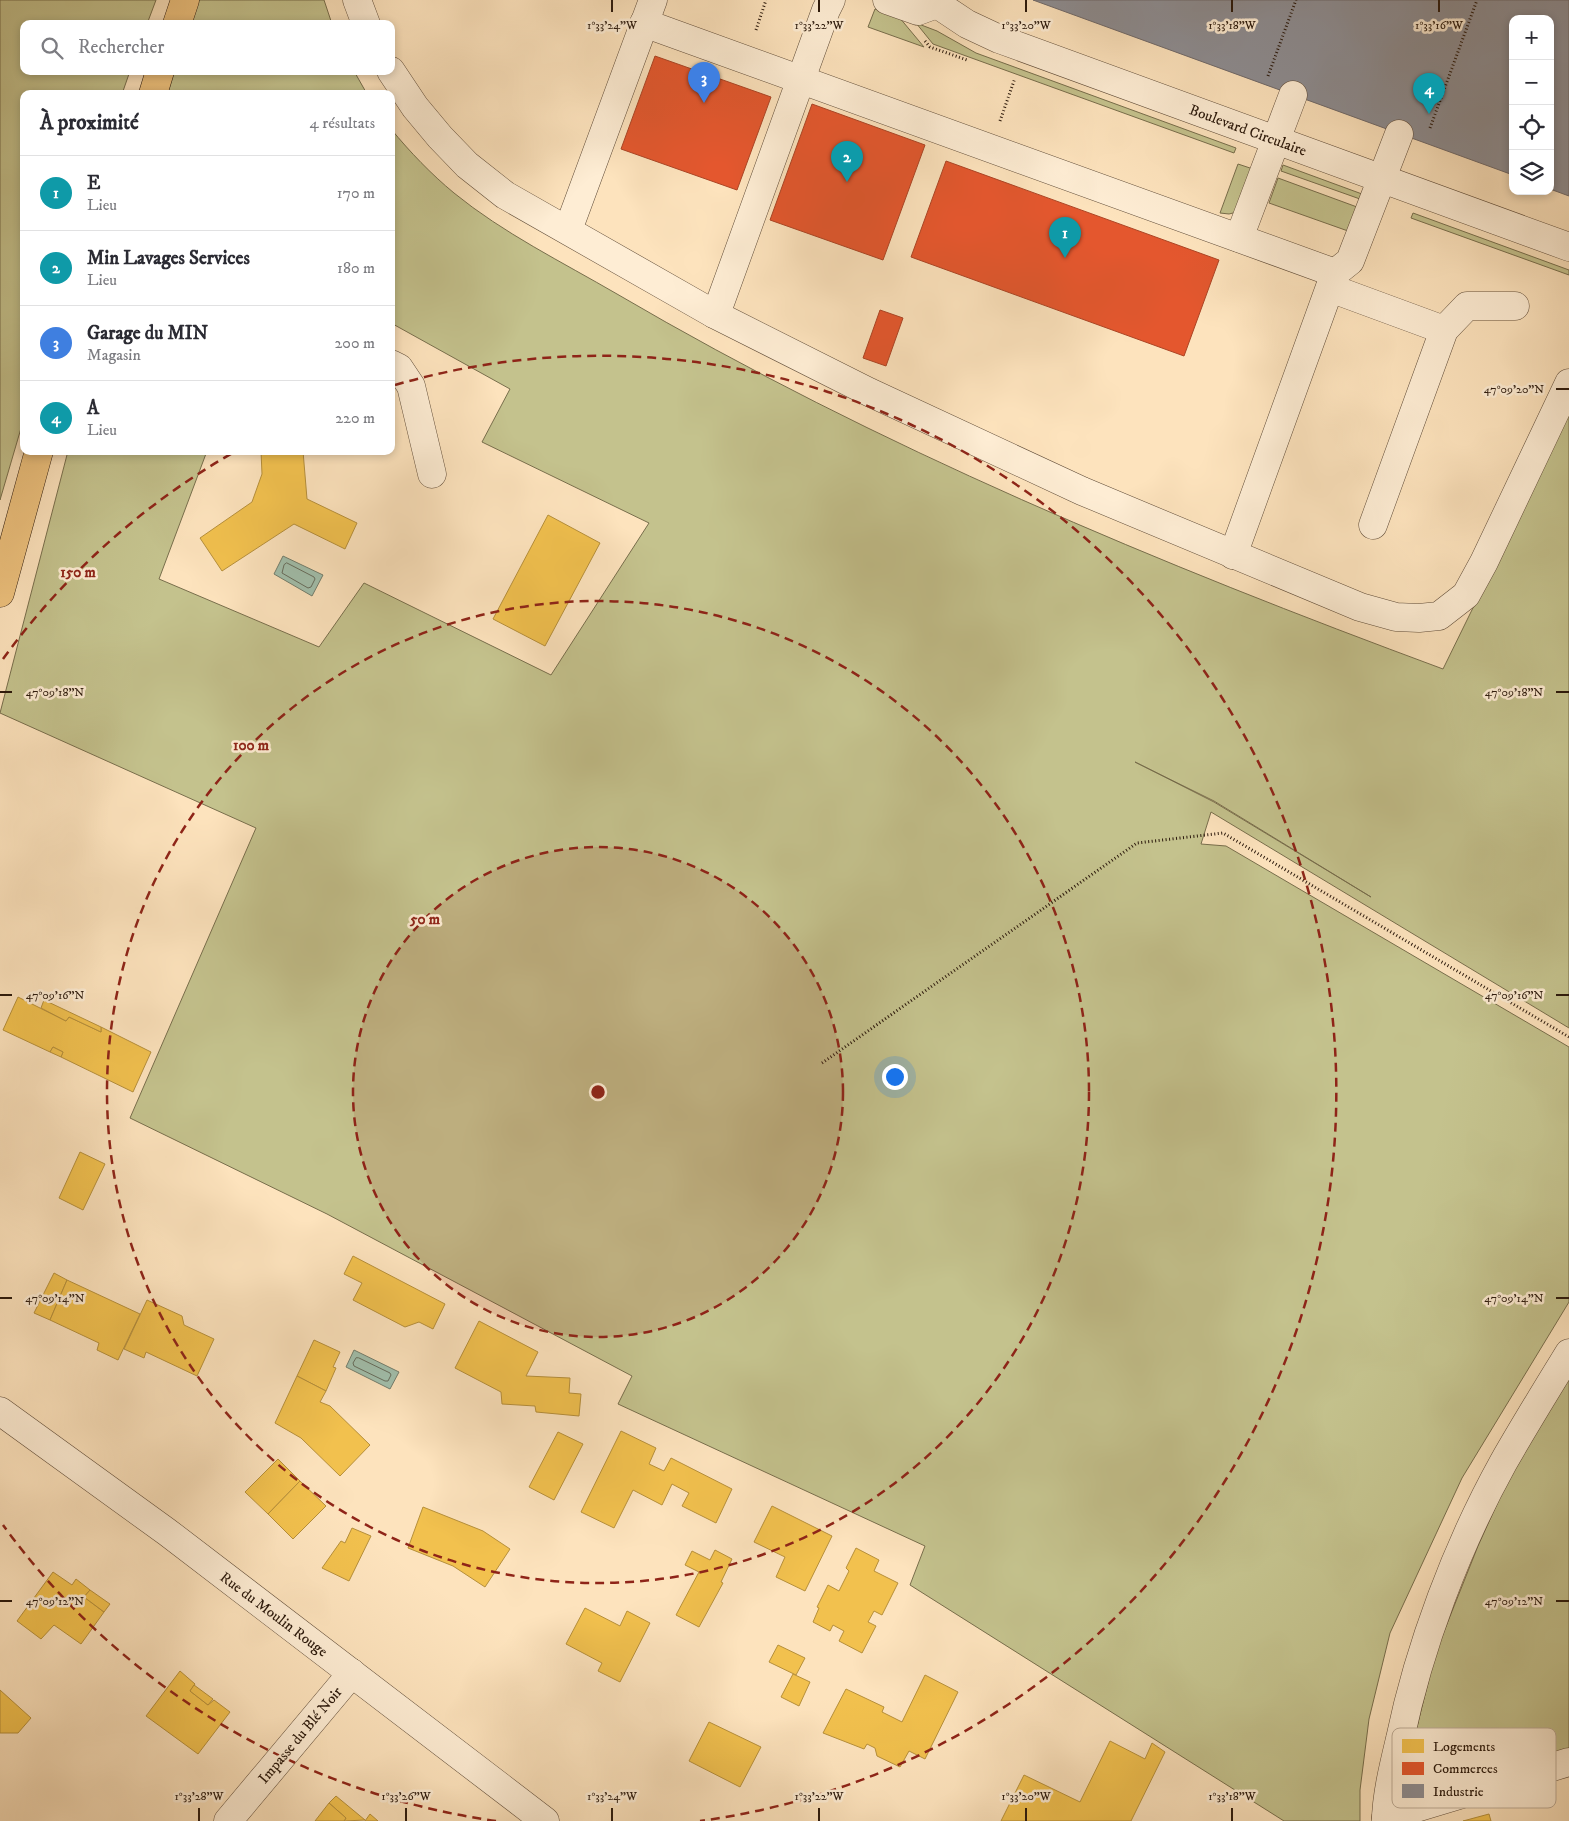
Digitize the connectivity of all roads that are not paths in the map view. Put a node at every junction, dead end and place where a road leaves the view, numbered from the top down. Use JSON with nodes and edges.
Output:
{"nodes":[{"id":1,"x":185,"y":0,"type":"edge"},
{"id":2,"x":357,"y":0,"type":"edge"},
{"id":3,"x":831,"y":0,"type":"edge"},
{"id":4,"x":887,"y":0,"type":"edge"},
{"id":5,"x":935,"y":2,"type":"edge"},
{"id":6,"x":649,"y":11,"type":"edge"},
{"id":7,"x":178,"y":20,"type":"edge"},
{"id":8,"x":364,"y":20,"type":"edge"},
{"id":9,"x":159,"y":75,"type":"edge"},
{"id":10,"x":394,"y":75,"type":"edge"},
{"id":11,"x":802,"y":78,"type":"junction"},
{"id":12,"x":154,"y":90,"type":"edge"},
{"id":13,"x":1292,"y":95,"type":"dead end"},
{"id":14,"x":1399,"y":134,"type":"dead end"},
{"id":15,"x":1276,"y":140,"type":"junction"},
{"id":16,"x":1382,"y":178,"type":"junction"},
{"id":17,"x":568,"y":230,"type":"junction"},
{"id":18,"x":1239,"y":238,"type":"junction"},
{"id":19,"x":1569,"y":247,"type":"edge"},
{"id":20,"x":1332,"y":280,"type":"junction"},
{"id":21,"x":1515,"y":306,"type":"dead end"},
{"id":22,"x":714,"y":314,"type":"junction"},
{"id":23,"x":1444,"y":330,"type":"junction"},
{"id":24,"x":395,"y":366,"type":"edge"},
{"id":25,"x":1569,"y":383,"type":"edge"},
{"id":26,"x":38,"y":455,"type":"edge"},
{"id":27,"x":432,"y":474,"type":"dead end"},
{"id":28,"x":1373,"y":525,"type":"dead end"},
{"id":29,"x":1233,"y":555,"type":"junction"},
{"id":30,"x":0,"y":593,"type":"edge"},
{"id":31,"x":1569,"y":1353,"type":"edge"},
{"id":32,"x":0,"y":1411,"type":"edge"},
{"id":33,"x":352,"y":1673,"type":"junction"},
{"id":34,"x":1402,"y":1728,"type":"edge"},
{"id":35,"x":1569,"y":1762,"type":"edge"},
{"id":36,"x":1556,"y":1766,"type":"edge"},
{"id":37,"x":1392,"y":1778,"type":"edge"},
{"id":38,"x":1421,"y":1808,"type":"edge"},
{"id":39,"x":1386,"y":1819,"type":"edge"},
{"id":40,"x":228,"y":1821,"type":"edge"},
{"id":41,"x":545,"y":1821,"type":"edge"}],
"edges":[{"from":1,"to":7,"type":"main road"},
{"from":2,"to":8,"type":"street"},
{"from":3,"to":11,"type":"street"},
{"from":4,"to":5,"type":"street"},
{"from":5,"to":15,"type":"street","name":"Boulevard Circulaire"},
{"from":6,"to":11,"type":"street"},
{"from":6,"to":17,"type":"street"},
{"from":9,"to":12,"type":"main road"},
{"from":10,"to":17,"type":"street"},
{"from":11,"to":18,"type":"street"},
{"from":11,"to":22,"type":"street"},
{"from":13,"to":15,"type":"street"},
{"from":14,"to":16,"type":"street"},
{"from":15,"to":16,"type":"street","name":"Boulevard Circulaire"},
{"from":15,"to":18,"type":"street"},
{"from":16,"to":19,"type":"street","name":"Boulevard Circulaire"},
{"from":16,"to":20,"type":"street"},
{"from":17,"to":22,"type":"street"},
{"from":18,"to":20,"type":"street"},
{"from":20,"to":23,"type":"street"},
{"from":20,"to":29,"type":"street"},
{"from":21,"to":23,"type":"street"},
{"from":22,"to":29,"type":"street"},
{"from":23,"to":28,"type":"street"},
{"from":24,"to":27,"type":"street"},
{"from":25,"to":29,"type":"street"},
{"from":26,"to":30,"type":"main road"},
{"from":31,"to":34,"type":"street"},
{"from":32,"to":33,"type":"street","name":"Rue du Moulin Rouge"},
{"from":33,"to":40,"type":"street","name":"Impasse du Blé Noir"},
{"from":33,"to":41,"type":"street","name":"Rue du Moulin Rouge"},
{"from":35,"to":36,"type":"street"},
{"from":37,"to":39,"type":"street"},
{"from":38,"to":39,"type":"street"}]}
